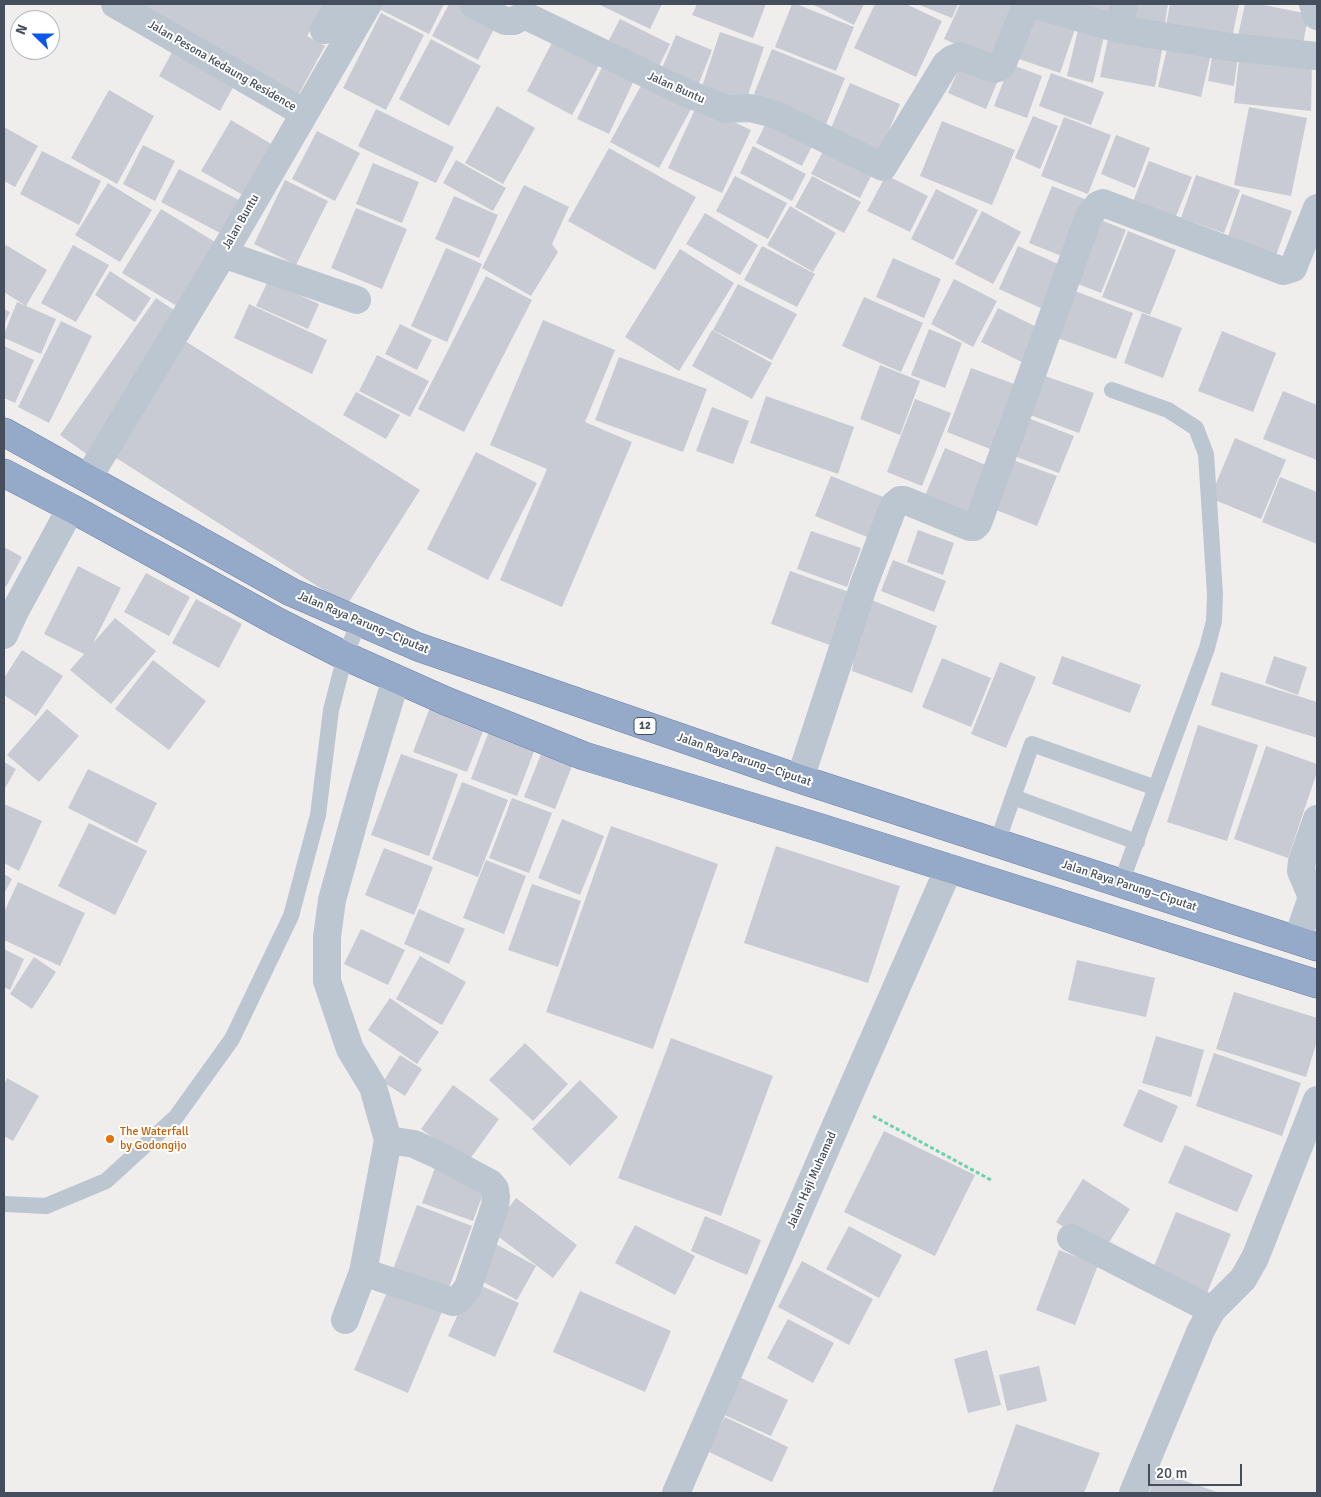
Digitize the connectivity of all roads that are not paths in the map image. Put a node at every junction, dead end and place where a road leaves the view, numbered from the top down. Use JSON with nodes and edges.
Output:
{"nodes":[{"id":1,"x":115,"y":4,"type":"edge"},
{"id":2,"x":338,"y":4,"type":"edge"},
{"id":3,"x":368,"y":4,"type":"edge"},
{"id":4,"x":473,"y":4,"type":"edge"},
{"id":5,"x":1030,"y":4,"type":"edge"},
{"id":6,"x":1313,"y":4,"type":"edge"},
{"id":7,"x":1121,"y":16,"type":"edge"},
{"id":8,"x":1317,"y":16,"type":"edge"},
{"id":9,"x":324,"y":30,"type":"dead end"},
{"id":10,"x":1317,"y":56,"type":"edge"},
{"id":11,"x":304,"y":112,"type":"junction"},
{"id":12,"x":1317,"y":208,"type":"edge"},
{"id":13,"x":223,"y":254,"type":"junction"},
{"id":14,"x":357,"y":300,"type":"dead end"},
{"id":15,"x":1112,"y":390,"type":"dead end"},
{"id":16,"x":4,"y":432,"type":"edge"},
{"id":17,"x":4,"y":473,"type":"edge"},
{"id":18,"x":88,"y":478,"type":"junction"},
{"id":19,"x":71,"y":508,"type":"junction"},
{"id":20,"x":359,"y":622,"type":"junction"},
{"id":21,"x":4,"y":635,"type":"edge"},
{"id":22,"x":344,"y":656,"type":"junction"},
{"id":23,"x":396,"y":679,"type":"junction"},
{"id":24,"x":800,"y":779,"type":"junction"},
{"id":25,"x":1156,"y":788,"type":"junction"},
{"id":26,"x":1013,"y":797,"type":"junction"},
{"id":27,"x":1317,"y":819,"type":"edge"},
{"id":28,"x":997,"y":842,"type":"junction"},
{"id":29,"x":1136,"y":842,"type":"junction"},
{"id":30,"x":949,"y":868,"type":"junction"},
{"id":31,"x":1121,"y":883,"type":"junction"},
{"id":32,"x":1307,"y":944,"type":"edge"},
{"id":33,"x":1317,"y":984,"type":"edge"},
{"id":34,"x":1317,"y":1100,"type":"edge"},
{"id":35,"x":388,"y":1140,"type":"junction"},
{"id":36,"x":4,"y":1204,"type":"edge"},
{"id":37,"x":1070,"y":1238,"type":"dead end"},
{"id":38,"x":363,"y":1272,"type":"junction"},
{"id":39,"x":1212,"y":1310,"type":"junction"},
{"id":40,"x":346,"y":1320,"type":"dead end"},
{"id":41,"x":676,"y":1493,"type":"edge"},
{"id":42,"x":1133,"y":1493,"type":"edge"}],
"edges":[{"from":1,"to":11,"type":"street","name":"Jalan Pesona Kedaung Residence"},
{"from":2,"to":9,"type":"street"},
{"from":3,"to":11,"type":"street","name":"Jalan Buntu"},
{"from":4,"to":5,"type":"street","name":"Jalan Buntu"},
{"from":5,"to":7,"type":"street"},
{"from":6,"to":8,"type":"street"},
{"from":7,"to":10,"type":"street"},
{"from":11,"to":13,"type":"street","name":"Jalan Buntu"},
{"from":12,"to":24,"type":"street"},
{"from":13,"to":14,"type":"street"},
{"from":13,"to":18,"type":"street","name":"Jalan Buntu"},
{"from":15,"to":25,"type":"lane"},
{"from":16,"to":18,"type":"highway","name":"Jalan Raya Parung—Ciputat","number":"12"},
{"from":17,"to":19,"type":"highway"},
{"from":18,"to":20,"type":"highway","name":"Jalan Raya Parung—Ciputat","number":"12"},
{"from":19,"to":21,"type":"street"},
{"from":19,"to":22,"type":"highway"},
{"from":20,"to":22,"type":"lane"},
{"from":20,"to":24,"type":"highway","name":"Jalan Raya Parung—Ciputat","number":"12"},
{"from":22,"to":23,"type":"highway"},
{"from":22,"to":36,"type":"lane"},
{"from":23,"to":30,"type":"highway"},
{"from":23,"to":35,"type":"street"},
{"from":24,"to":28,"type":"highway","name":"Jalan Raya Parung—Ciputat","number":"12"},
{"from":25,"to":26,"type":"lane"},
{"from":25,"to":29,"type":"lane"},
{"from":26,"to":28,"type":"lane"},
{"from":26,"to":29,"type":"lane"},
{"from":27,"to":32,"type":"street"},
{"from":28,"to":31,"type":"highway","name":"Jalan Raya Parung—Ciputat","number":"12"},
{"from":29,"to":31,"type":"lane"},
{"from":30,"to":33,"type":"highway"},
{"from":30,"to":41,"type":"street","name":"Jalan Haji Muhamad"},
{"from":31,"to":32,"type":"highway","name":"Jalan Raya Parung—Ciputat","number":"12"},
{"from":34,"to":39,"type":"street"},
{"from":35,"to":38,"type":"street"},
{"from":35,"to":38,"type":"street"},
{"from":37,"to":39,"type":"street"},
{"from":38,"to":40,"type":"street"},
{"from":39,"to":42,"type":"street"}]}
